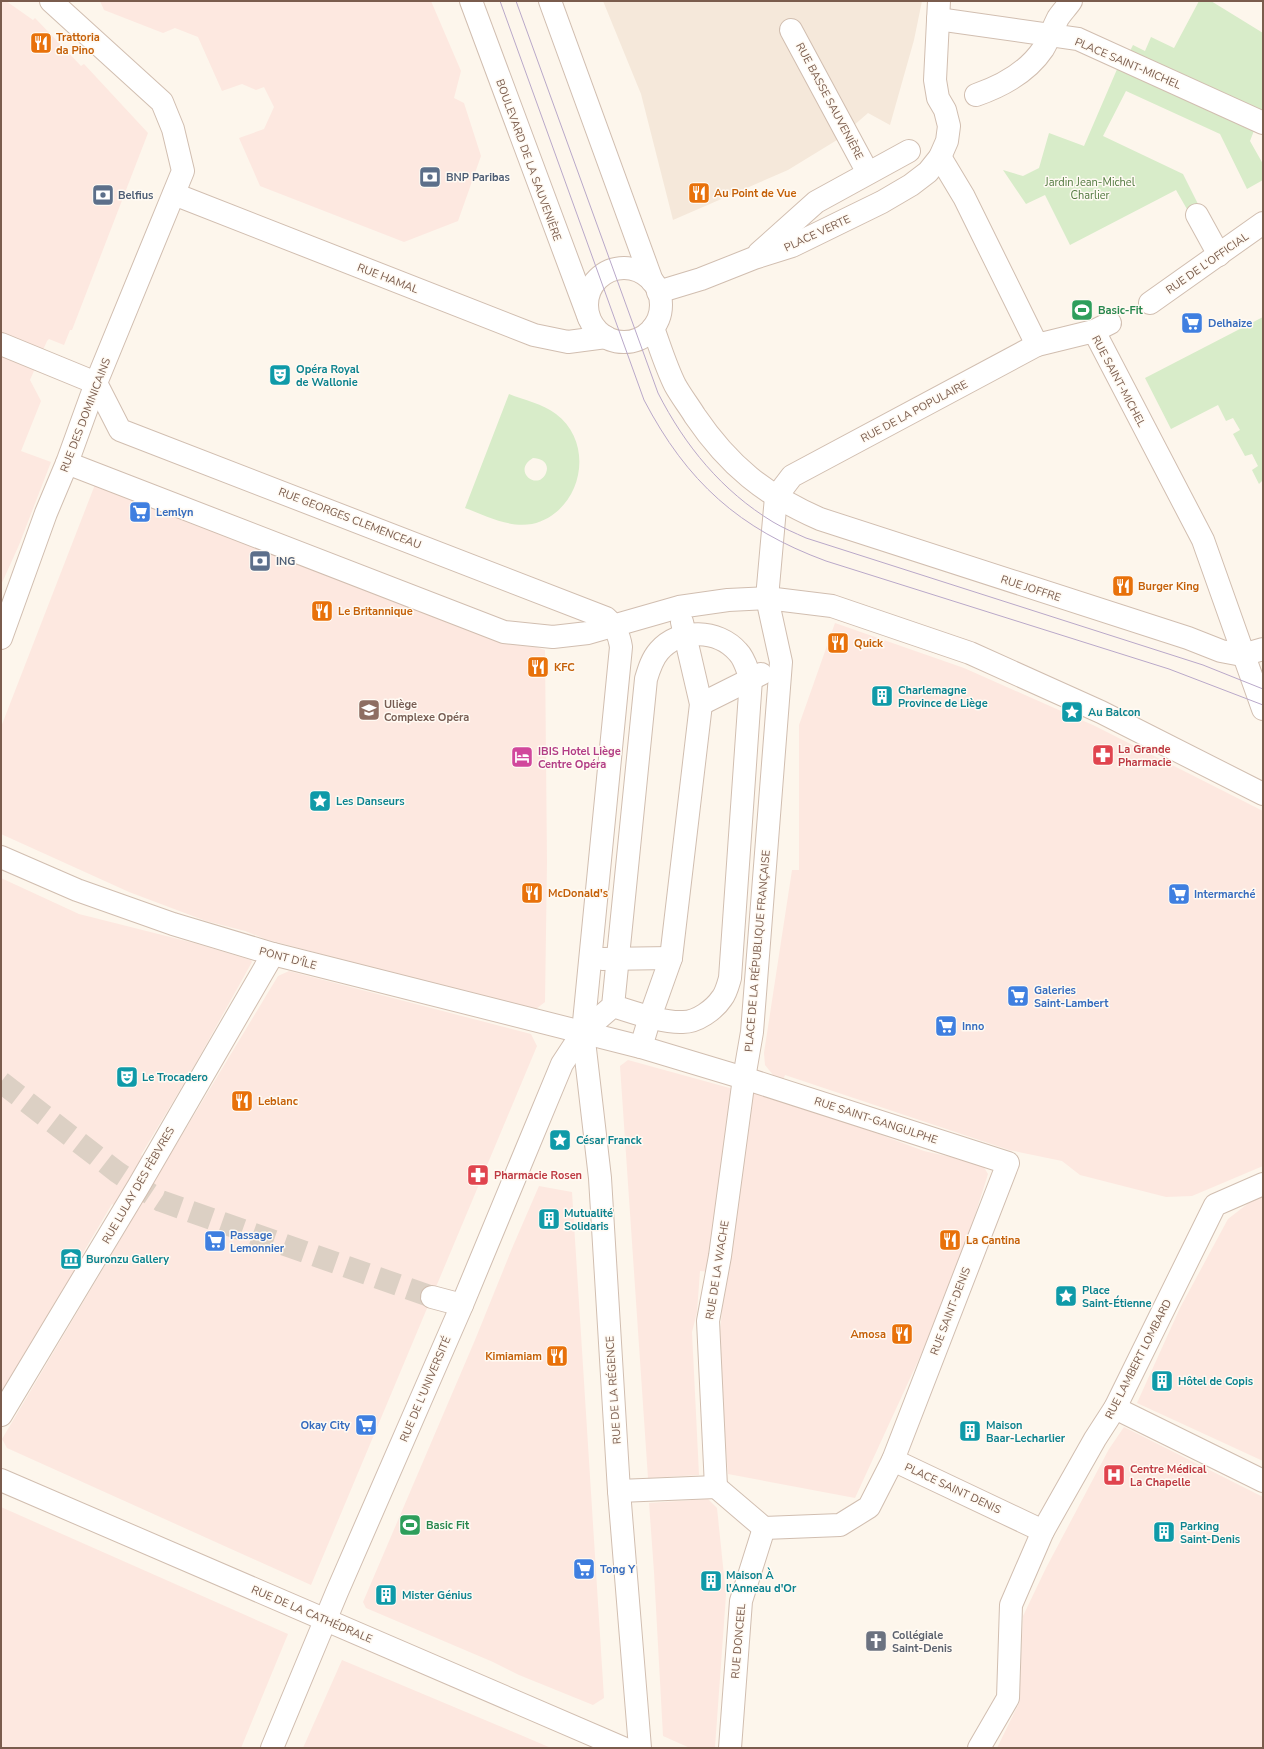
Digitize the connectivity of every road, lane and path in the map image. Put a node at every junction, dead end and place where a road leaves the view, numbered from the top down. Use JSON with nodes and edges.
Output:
{"nodes":[{"id":1,"x":51,"y":1,"type":"edge"},
{"id":2,"x":470,"y":1,"type":"edge"},
{"id":3,"x":550,"y":1,"type":"edge"},
{"id":4,"x":1071,"y":1,"type":"edge"},
{"id":5,"x":939,"y":10,"type":"edge"},
{"id":6,"x":791,"y":30,"type":"dead end"},
{"id":7,"x":1051,"y":35,"type":"junction"},
{"id":8,"x":976,"y":95,"type":"dead end"},
{"id":9,"x":1263,"y":123,"type":"edge"},
{"id":10,"x":909,"y":151,"type":"dead end"},
{"id":11,"x":940,"y":157,"type":"junction"},
{"id":12,"x":868,"y":173,"type":"junction"},
{"id":13,"x":174,"y":194,"type":"junction"},
{"id":14,"x":1197,"y":215,"type":"dead end"},
{"id":15,"x":1263,"y":223,"type":"edge"},
{"id":16,"x":1219,"y":255,"type":"junction"},
{"id":17,"x":754,"y":258,"type":"junction"},
{"id":18,"x":655,"y":286,"type":"junction"},
{"id":19,"x":1150,"y":303,"type":"dead end"},
{"id":20,"x":589,"y":318,"type":"junction"},
{"id":21,"x":653,"y":328,"type":"junction"},
{"id":22,"x":606,"y":337,"type":"junction"},
{"id":23,"x":1,"y":344,"type":"edge"},
{"id":24,"x":1037,"y":345,"type":"junction"},
{"id":25,"x":96,"y":383,"type":"junction"},
{"id":26,"x":67,"y":463,"type":"junction"},
{"id":27,"x":776,"y":497,"type":"junction"},
{"id":28,"x":767,"y":598,"type":"junction"},
{"id":29,"x":679,"y":607,"type":"junction"},
{"id":30,"x":617,"y":632,"type":"junction"},
{"id":31,"x":685,"y":635,"type":"junction"},
{"id":32,"x":1,"y":638,"type":"edge"},
{"id":33,"x":1263,"y":649,"type":"edge"},
{"id":34,"x":1242,"y":655,"type":"junction"},
{"id":35,"x":781,"y":662,"type":"junction"},
{"id":36,"x":751,"y":679,"type":"junction"},
{"id":37,"x":701,"y":704,"type":"junction"},
{"id":38,"x":1263,"y":709,"type":"edge"},
{"id":39,"x":1263,"y":794,"type":"edge"},
{"id":40,"x":1,"y":858,"type":"edge"},
{"id":41,"x":273,"y":954,"type":"junction"},
{"id":42,"x":590,"y":958,"type":"junction"},
{"id":43,"x":670,"y":958,"type":"junction"},
{"id":44,"x":617,"y":959,"type":"junction"},
{"id":45,"x":613,"y":1006,"type":"junction"},
{"id":46,"x":650,"y":1017,"type":"junction"},
{"id":47,"x":583,"y":1032,"type":"junction"},
{"id":48,"x":641,"y":1048,"type":"junction"},
{"id":49,"x":744,"y":1078,"type":"junction"},
{"id":50,"x":1008,"y":1163,"type":"joint"},
{"id":51,"x":1263,"y":1184,"type":"edge"},
{"id":52,"x":432,"y":1297,"type":"tunnel mouth"},
{"id":53,"x":462,"y":1305,"type":"junction"},
{"id":54,"x":1115,"y":1408,"type":"junction"},
{"id":55,"x":1,"y":1415,"type":"edge"},
{"id":56,"x":893,"y":1460,"type":"junction"},
{"id":57,"x":1,"y":1480,"type":"edge"},
{"id":58,"x":1263,"y":1481,"type":"edge"},
{"id":59,"x":716,"y":1487,"type":"junction"},
{"id":60,"x":619,"y":1492,"type":"junction"},
{"id":61,"x":764,"y":1528,"type":"junction"},
{"id":62,"x":1043,"y":1531,"type":"junction"},
{"id":63,"x":325,"y":1621,"type":"junction"},
{"id":64,"x":272,"y":1748,"type":"edge"},
{"id":65,"x":623,"y":1748,"type":"edge"},
{"id":66,"x":640,"y":1748,"type":"edge"},
{"id":67,"x":730,"y":1748,"type":"edge"},
{"id":68,"x":980,"y":1748,"type":"edge"}],
"edges":[{"from":1,"to":13,"type":"street","name":"RUE DES DOMINICAINS"},
{"from":2,"to":20,"type":"street","name":"BOULEVARD DE LA SAUVENIÈRE"},
{"from":3,"to":18,"type":"street"},
{"from":4,"to":7,"type":"street"},
{"from":5,"to":7,"type":"street","name":"PLACE SAINT-MICHEL"},
{"from":5,"to":11,"type":"street","name":"PLACE VERTE"},
{"from":6,"to":12,"type":"street","name":"RUE BASSE SAUVENIÈRE"},
{"from":7,"to":8,"type":"street"},
{"from":7,"to":9,"type":"street","name":"PLACE SAINT-MICHEL"},
{"from":10,"to":12,"type":"street"},
{"from":11,"to":17,"type":"street","name":"PLACE VERTE"},
{"from":11,"to":24,"type":"street"},
{"from":12,"to":17,"type":"street"},
{"from":13,"to":22,"type":"street","name":"RUE HAMAL"},
{"from":13,"to":25,"type":"street","name":"RUE DES DOMINICAINS"},
{"from":14,"to":16,"type":"street"},
{"from":15,"to":16,"type":"street","name":"RUE DE L'OFFICIAL"},
{"from":16,"to":19,"type":"street","name":"RUE DE L'OFFICIAL"},
{"from":17,"to":18,"type":"street","name":"PLACE VERTE"},
{"from":18,"to":20,"type":"street"},
{"from":18,"to":21,"type":"street"},
{"from":20,"to":22,"type":"street"},
{"from":21,"to":22,"type":"street"},
{"from":21,"to":27,"type":"street","name":"RUE JOFFRE"},
{"from":23,"to":25,"type":"street"},
{"from":24,"to":27,"type":"street","name":"RUE DE LA POPULAIRE"},
{"from":24,"to":34,"type":"street","name":"RUE SAINT-MICHEL"},
{"from":25,"to":26,"type":"street","name":"RUE DES DOMINICAINS"},
{"from":25,"to":30,"type":"street","name":"RUE GEORGES CLEMENCEAU"},
{"from":26,"to":30,"type":"street"},
{"from":26,"to":32,"type":"street","name":"RUE DES DOMINICAINS"},
{"from":27,"to":28,"type":"street","name":"PLACE DE LA RÉPUBLIQUE FRANÇAISE"},
{"from":27,"to":34,"type":"street","name":"RUE JOFFRE"},
{"from":28,"to":29,"type":"street"},
{"from":28,"to":35,"type":"street","name":"PLACE DE LA RÉPUBLIQUE FRANÇAISE"},
{"from":28,"to":39,"type":"street"},
{"from":29,"to":30,"type":"street"},
{"from":29,"to":31,"type":"street"},
{"from":30,"to":42,"type":"street"},
{"from":31,"to":36,"type":"street"},
{"from":31,"to":37,"type":"street"},
{"from":31,"to":44,"type":"street"},
{"from":33,"to":34,"type":"street"},
{"from":34,"to":38,"type":"street","name":"RUE SAINT-MICHEL"},
{"from":35,"to":36,"type":"street"},
{"from":35,"to":49,"type":"street","name":"PLACE DE LA RÉPUBLIQUE FRANÇAISE"},
{"from":36,"to":37,"type":"street"},
{"from":36,"to":46,"type":"street"},
{"from":37,"to":43,"type":"street"},
{"from":40,"to":41,"type":"street","name":"PONT D'ÎLE"},
{"from":41,"to":47,"type":"street","name":"PONT D'ÎLE"},
{"from":41,"to":55,"type":"street","name":"RUE LULAY DES FÈBVRES"},
{"from":42,"to":44,"type":"street"},
{"from":42,"to":47,"type":"street"},
{"from":43,"to":44,"type":"street"},
{"from":43,"to":46,"type":"street"},
{"from":44,"to":45,"type":"street"},
{"from":45,"to":46,"type":"street"},
{"from":45,"to":47,"type":"street"},
{"from":46,"to":48,"type":"street"},
{"from":47,"to":48,"type":"street"},
{"from":47,"to":53,"type":"street","name":"RUE DE L'UNIVERSITÉ"},
{"from":47,"to":60,"type":"street","name":"RUE DE LA RÉGENCE"},
{"from":48,"to":49,"type":"street"},
{"from":49,"to":50,"type":"street","name":"RUE SAINT-GANGULPHE"},
{"from":49,"to":59,"type":"street","name":"RUE DE LA WACHE"},
{"from":50,"to":56,"type":"street","name":"RUE SAINT-DENIS"},
{"from":51,"to":54,"type":"street","name":"RUE LAMBERT LOMBARD"},
{"from":52,"to":53,"type":"street"},
{"from":53,"to":63,"type":"street","name":"RUE DE L'UNIVERSITÉ"},
{"from":54,"to":58,"type":"street"},
{"from":54,"to":62,"type":"street","name":"RUE LAMBERT LOMBARD"},
{"from":56,"to":61,"type":"street","name":"PLACE SAINT DENIS"},
{"from":56,"to":62,"type":"street","name":"PLACE SAINT DENIS"},
{"from":57,"to":63,"type":"street","name":"RUE DE LA CATHÉDRALE"},
{"from":59,"to":60,"type":"street"},
{"from":59,"to":61,"type":"street"},
{"from":60,"to":66,"type":"street","name":"RUE DE LA RÉGENCE"},
{"from":61,"to":67,"type":"street","name":"RUE DONCEEL"},
{"from":62,"to":68,"type":"street"},
{"from":63,"to":64,"type":"street","name":"RUE DE L'UNIVERSITÉ"},
{"from":63,"to":65,"type":"street","name":"RUE DE LA CATHÉDRALE"}]}
